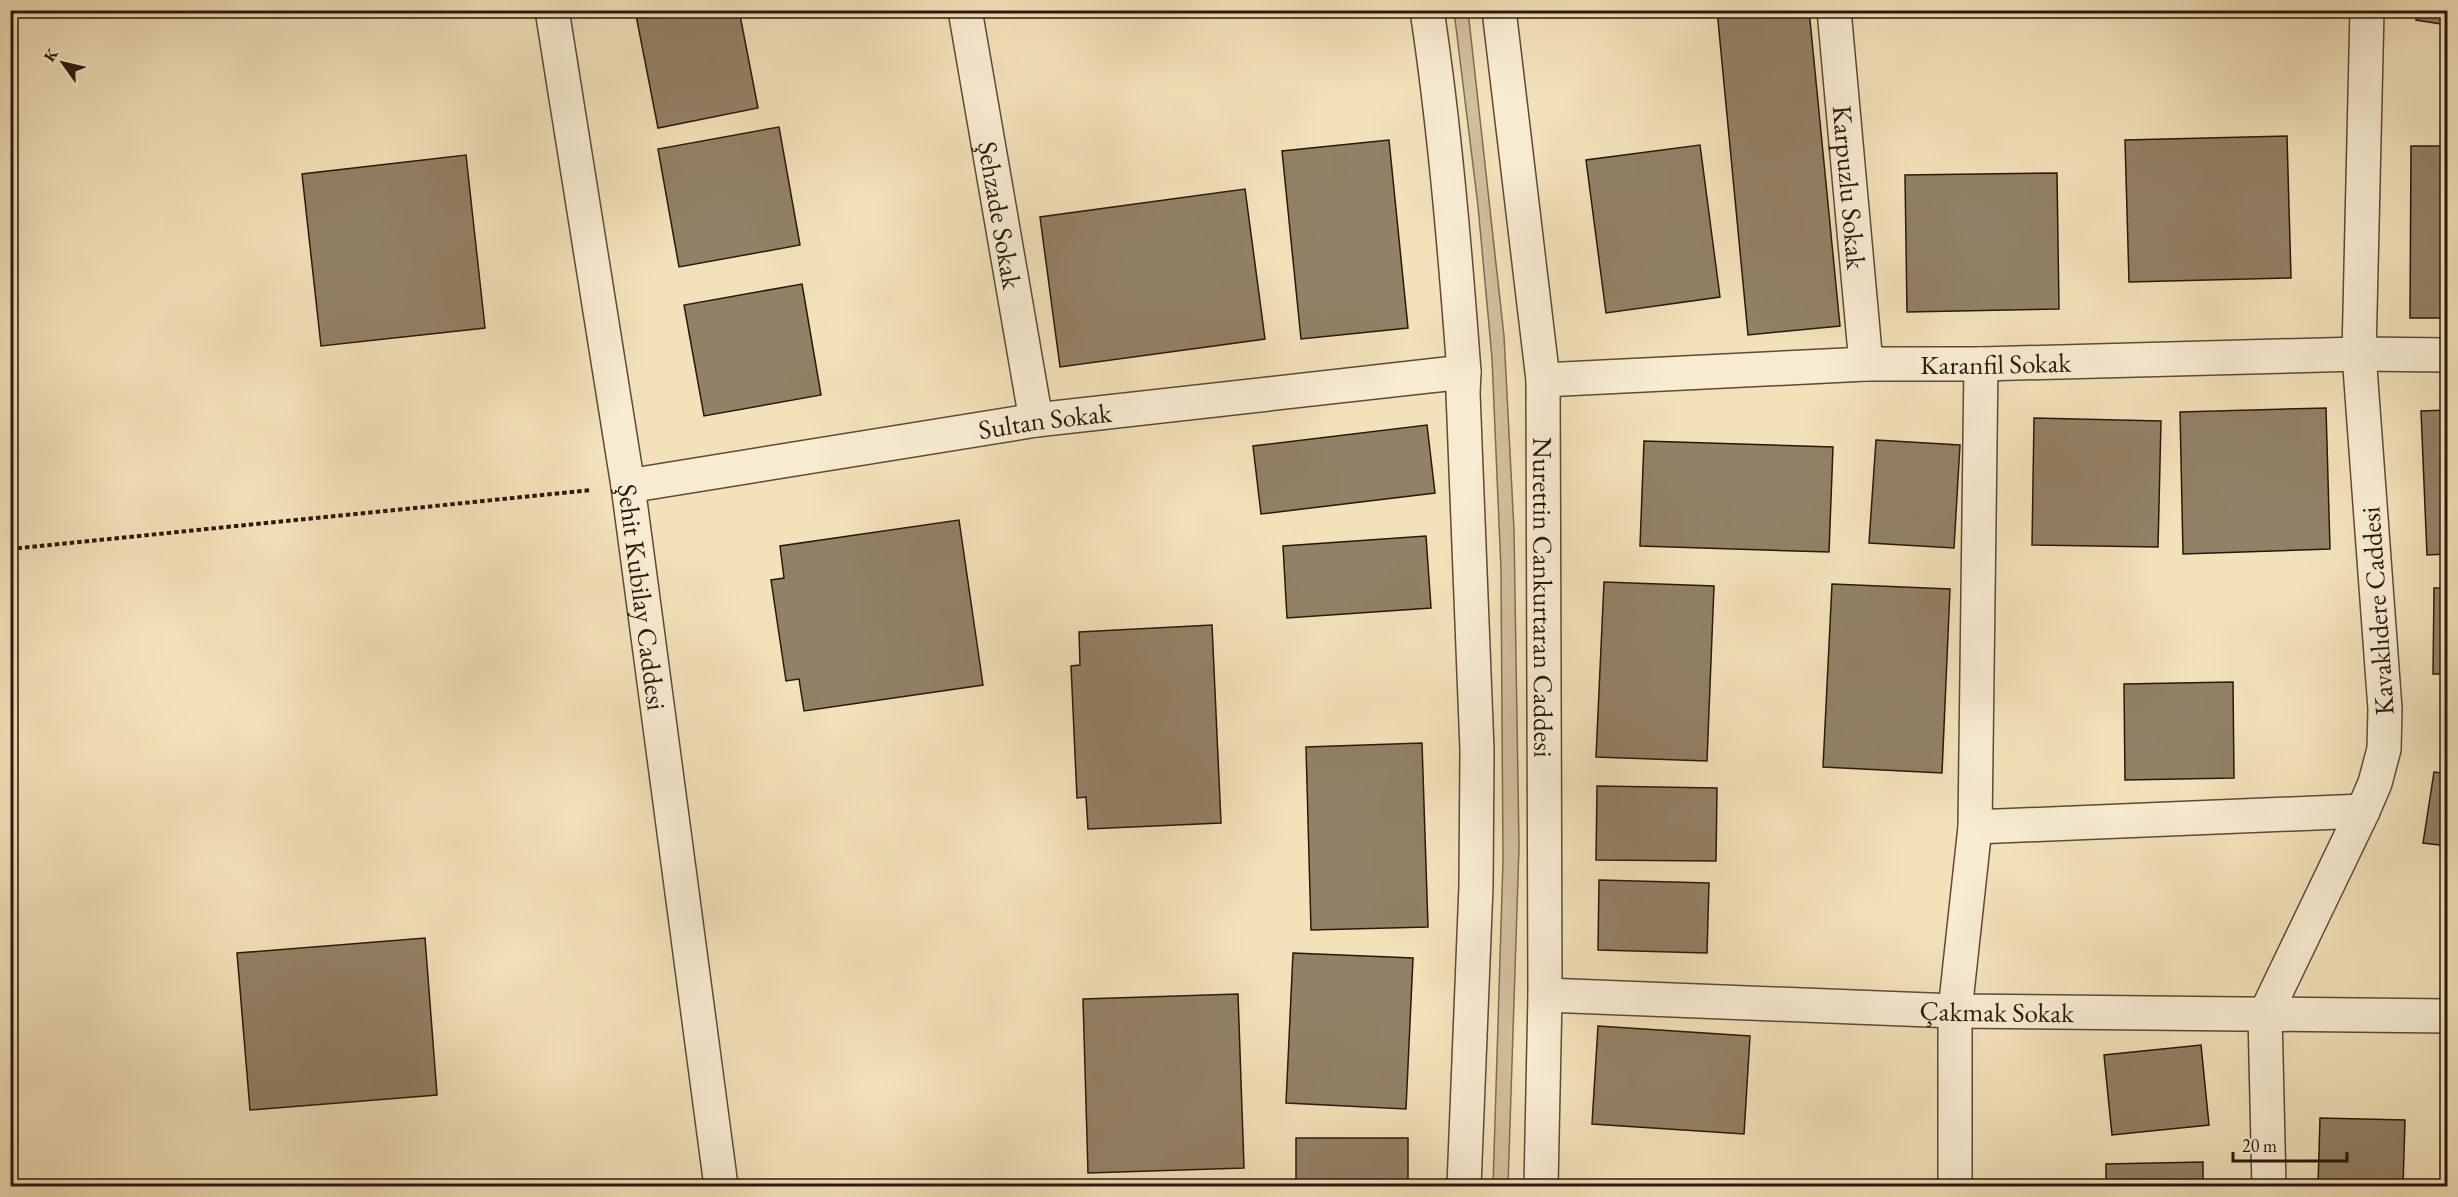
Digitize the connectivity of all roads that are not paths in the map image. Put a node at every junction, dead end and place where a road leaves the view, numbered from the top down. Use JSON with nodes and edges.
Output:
{"nodes":[{"id":1,"x":552,"y":10,"type":"edge"},
{"id":2,"x":965,"y":10,"type":"edge"},
{"id":3,"x":1427,"y":10,"type":"edge"},
{"id":4,"x":1499,"y":10,"type":"edge"},
{"id":5,"x":1834,"y":10,"type":"edge"},
{"id":6,"x":2367,"y":10,"type":"edge"},
{"id":7,"x":2359,"y":354,"type":"junction"},
{"id":8,"x":2448,"y":355,"type":"edge"},
{"id":9,"x":1866,"y":364,"type":"junction"},
{"id":10,"x":1981,"y":364,"type":"junction"},
{"id":11,"x":1464,"y":372,"type":"junction"},
{"id":12,"x":1543,"y":380,"type":"junction"},
{"id":13,"x":1036,"y":420,"type":"junction"},
{"id":14,"x":628,"y":486,"type":"junction"},
{"id":15,"x":2363,"y":811,"type":"junction"},
{"id":16,"x":1975,"y":827,"type":"junction"},
{"id":17,"x":1545,"y":995,"type":"junction"},
{"id":18,"x":1955,"y":1011,"type":"junction"},
{"id":19,"x":2265,"y":1016,"type":"junction"},
{"id":20,"x":2448,"y":1016,"type":"edge"},
{"id":21,"x":721,"y":1186,"type":"edge"},
{"id":22,"x":1464,"y":1186,"type":"edge"},
{"id":23,"x":1541,"y":1186,"type":"edge"},
{"id":24,"x":1955,"y":1186,"type":"edge"},
{"id":25,"x":2269,"y":1186,"type":"edge"}],
"edges":[{"from":1,"to":14,"type":"street","name":"Şehit Kubilay Caddesi"},
{"from":2,"to":13,"type":"street","name":"Şehzade Sokak"},
{"from":3,"to":11,"type":"street"},
{"from":4,"to":12,"type":"street","name":"Nurettin Cankurtaran Caddesi"},
{"from":5,"to":9,"type":"street","name":"Karpuzlu Sokak"},
{"from":6,"to":7,"type":"street","name":"Kavaklıdere Caddesi"},
{"from":7,"to":8,"type":"street","name":"Karanfil Sokak"},
{"from":7,"to":10,"type":"street","name":"Karanfil Sokak"},
{"from":7,"to":15,"type":"street","name":"Kavaklıdere Caddesi"},
{"from":9,"to":10,"type":"street","name":"Karanfil Sokak"},
{"from":9,"to":12,"type":"street","name":"Karanfil Sokak"},
{"from":10,"to":16,"type":"street"},
{"from":11,"to":13,"type":"street","name":"Sultan Sokak"},
{"from":11,"to":22,"type":"street"},
{"from":12,"to":17,"type":"street","name":"Nurettin Cankurtaran Caddesi"},
{"from":13,"to":14,"type":"street","name":"Sultan Sokak"},
{"from":14,"to":21,"type":"street","name":"Şehit Kubilay Caddesi"},
{"from":15,"to":16,"type":"street"},
{"from":15,"to":19,"type":"street","name":"Kavaklıdere Caddesi"},
{"from":16,"to":18,"type":"street"},
{"from":17,"to":18,"type":"street","name":"Çakmak Sokak"},
{"from":17,"to":23,"type":"street","name":"Nurettin Cankurtaran Caddesi"},
{"from":18,"to":19,"type":"street","name":"Çakmak Sokak"},
{"from":18,"to":24,"type":"street"},
{"from":19,"to":20,"type":"street","name":"Çakmak Sokak"},
{"from":19,"to":25,"type":"street","name":"Kavaklıdere Caddesi"}]}
